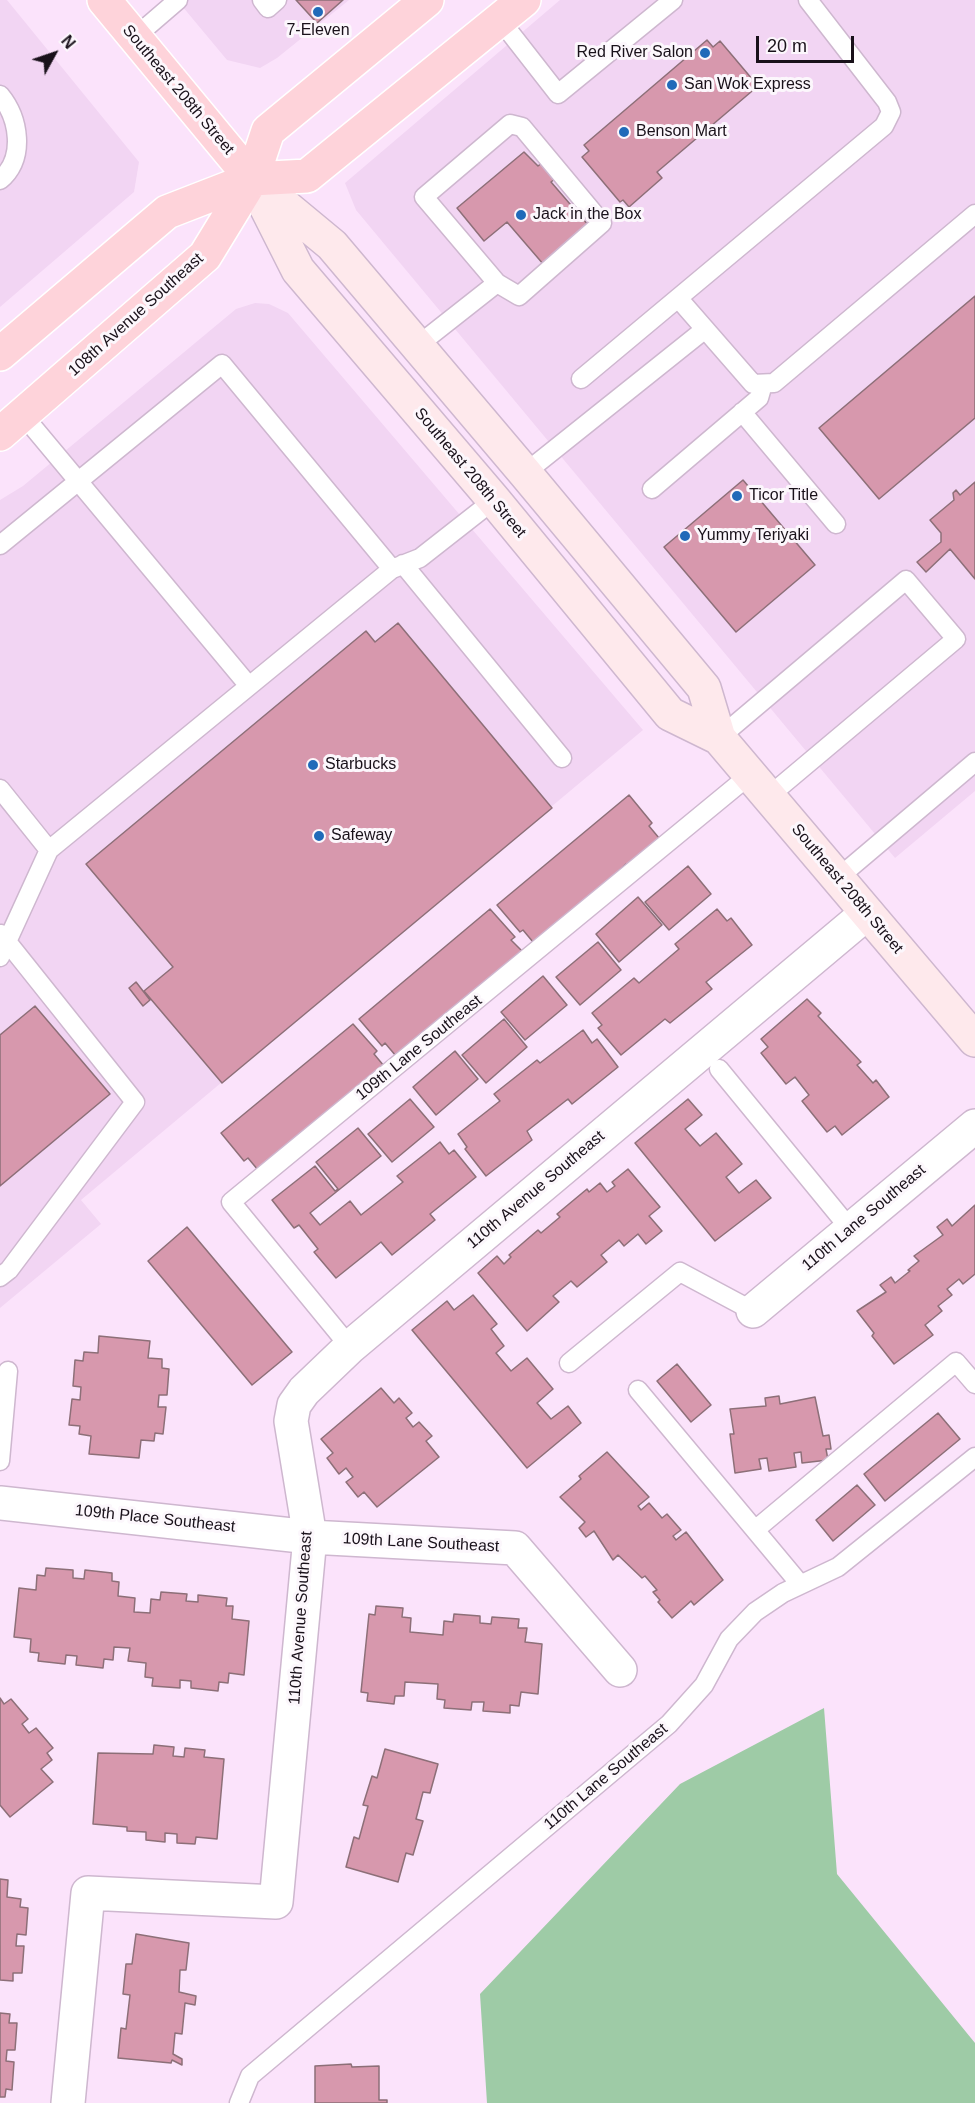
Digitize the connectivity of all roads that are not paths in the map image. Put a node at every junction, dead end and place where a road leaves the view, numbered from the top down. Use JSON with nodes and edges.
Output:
{"nodes":[{"id":1,"x":104,"y":0,"type":"edge"},
{"id":2,"x":178,"y":0,"type":"edge"},
{"id":3,"x":262,"y":0,"type":"edge"},
{"id":4,"x":277,"y":0,"type":"edge"},
{"id":5,"x":427,"y":0,"type":"edge"},
{"id":6,"x":673,"y":0,"type":"edge"},
{"id":7,"x":808,"y":0,"type":"edge"},
{"id":8,"x":513,"y":10,"type":"edge"},
{"id":9,"x":135,"y":38,"type":"junction"},
{"id":10,"x":0,"y":95,"type":"edge"},
{"id":11,"x":252,"y":179,"type":"junction"},
{"id":12,"x":0,"y":180,"type":"edge"},
{"id":13,"x":975,"y":214,"type":"edge"},
{"id":14,"x":497,"y":283,"type":"junction"},
{"id":15,"x":678,"y":298,"type":"junction"},
{"id":16,"x":704,"y":330,"type":"junction"},
{"id":17,"x":417,"y":346,"type":"junction"},
{"id":18,"x":0,"y":354,"type":"edge"},
{"id":19,"x":580,"y":379,"type":"dead end"},
{"id":20,"x":763,"y":384,"type":"junction"},
{"id":21,"x":742,"y":412,"type":"junction"},
{"id":22,"x":11,"y":425,"type":"edge"},
{"id":23,"x":525,"y":473,"type":"junction"},
{"id":24,"x":80,"y":480,"type":"junction"},
{"id":25,"x":652,"y":489,"type":"dead end"},
{"id":26,"x":494,"y":500,"type":"junction"},
{"id":27,"x":836,"y":524,"type":"dead end"},
{"id":28,"x":0,"y":545,"type":"edge"},
{"id":29,"x":397,"y":566,"type":"junction"},
{"id":30,"x":249,"y":686,"type":"junction"},
{"id":31,"x":719,"y":738,"type":"junction"},
{"id":32,"x":562,"y":758,"type":"dead end"},
{"id":33,"x":975,"y":762,"type":"edge"},
{"id":34,"x":760,"y":785,"type":"junction"},
{"id":35,"x":0,"y":789,"type":"edge"},
{"id":36,"x":49,"y":850,"type":"junction"},
{"id":37,"x":838,"y":878,"type":"junction"},
{"id":38,"x":867,"y":913,"type":"junction"},
{"id":39,"x":2,"y":944,"type":"edge"},
{"id":40,"x":975,"y":1040,"type":"edge"},
{"id":41,"x":719,"y":1069,"type":"dead end"},
{"id":42,"x":975,"y":1126,"type":"edge"},
{"id":43,"x":851,"y":1230,"type":"junction"},
{"id":44,"x":0,"y":1277,"type":"edge"},
{"id":45,"x":753,"y":1311,"type":"joint"},
{"id":46,"x":350,"y":1347,"type":"junction"},
{"id":47,"x":569,"y":1363,"type":"dead end"},
{"id":48,"x":8,"y":1371,"type":"dead end"},
{"id":49,"x":975,"y":1384,"type":"edge"},
{"id":50,"x":638,"y":1390,"type":"dead end"},
{"id":51,"x":975,"y":1457,"type":"edge"},
{"id":52,"x":0,"y":1461,"type":"edge"},
{"id":53,"x":0,"y":1503,"type":"edge"},
{"id":54,"x":755,"y":1530,"type":"junction"},
{"id":55,"x":310,"y":1537,"type":"junction"},
{"id":56,"x":800,"y":1584,"type":"junction"},
{"id":57,"x":620,"y":1670,"type":"dead end"},
{"id":58,"x":68,"y":2103,"type":"edge"},
{"id":59,"x":239,"y":2103,"type":"edge"}],
"edges":[{"from":1,"to":9,"type":"main road","name":"Southeast 208th Street"},
{"from":2,"to":9,"type":"lane"},
{"from":3,"to":4,"type":"lane"},
{"from":5,"to":11,"type":"main road","name":"108th Avenue Southeast"},
{"from":6,"to":8,"type":"lane"},
{"from":7,"to":15,"type":"lane"},
{"from":8,"to":11,"type":"main road"},
{"from":9,"to":11,"type":"main road","name":"Southeast 208th Street"},
{"from":10,"to":12,"type":"lane"},
{"from":11,"to":17,"type":"main road","name":"Southeast 208th Street"},
{"from":11,"to":18,"type":"main road"},
{"from":11,"to":22,"type":"main road","name":"108th Avenue Southeast"},
{"from":11,"to":26,"type":"main road","name":"Southeast 208th Street"},
{"from":13,"to":20,"type":"lane"},
{"from":14,"to":14,"type":"lane"},
{"from":14,"to":17,"type":"lane"},
{"from":15,"to":16,"type":"lane"},
{"from":15,"to":19,"type":"lane"},
{"from":16,"to":20,"type":"lane"},
{"from":16,"to":23,"type":"lane"},
{"from":17,"to":23,"type":"main road","name":"Southeast 208th Street"},
{"from":20,"to":21,"type":"lane"},
{"from":21,"to":25,"type":"lane"},
{"from":21,"to":27,"type":"lane"},
{"from":22,"to":24,"type":"lane"},
{"from":23,"to":31,"type":"main road","name":"Southeast 208th Street"},
{"from":24,"to":28,"type":"lane"},
{"from":24,"to":29,"type":"lane"},
{"from":24,"to":30,"type":"lane"},
{"from":26,"to":29,"type":"lane"},
{"from":26,"to":31,"type":"main road","name":"Southeast 208th Street"},
{"from":29,"to":30,"type":"lane"},
{"from":29,"to":32,"type":"lane"},
{"from":30,"to":36,"type":"lane"},
{"from":31,"to":34,"type":"main road","name":"Southeast 208th Street"},
{"from":31,"to":34,"type":"lane"},
{"from":33,"to":37,"type":"lane"},
{"from":34,"to":37,"type":"main road","name":"Southeast 208th Street"},
{"from":34,"to":46,"type":"lane","name":"109th Lane Southeast"},
{"from":35,"to":36,"type":"lane"},
{"from":36,"to":39,"type":"lane"},
{"from":37,"to":38,"type":"main road","name":"Southeast 208th Street"},
{"from":38,"to":40,"type":"main road","name":"Southeast 208th Street"},
{"from":38,"to":46,"type":"street","name":"110th Avenue Southeast"},
{"from":39,"to":44,"type":"lane"},
{"from":41,"to":43,"type":"lane"},
{"from":42,"to":43,"type":"street","name":"110th Lane Southeast"},
{"from":43,"to":45,"type":"street","name":"110th Lane Southeast"},
{"from":45,"to":47,"type":"lane"},
{"from":46,"to":55,"type":"street","name":"110th Avenue Southeast"},
{"from":48,"to":52,"type":"lane"},
{"from":49,"to":54,"type":"lane"},
{"from":50,"to":54,"type":"lane"},
{"from":51,"to":56,"type":"lane","name":"110th Lane Southeast"},
{"from":53,"to":55,"type":"street","name":"109th Place Southeast"},
{"from":54,"to":56,"type":"lane"},
{"from":55,"to":57,"type":"street","name":"109th Lane Southeast"},
{"from":55,"to":58,"type":"street","name":"110th Avenue Southeast"},
{"from":56,"to":59,"type":"lane","name":"110th Lane Southeast"}]}
